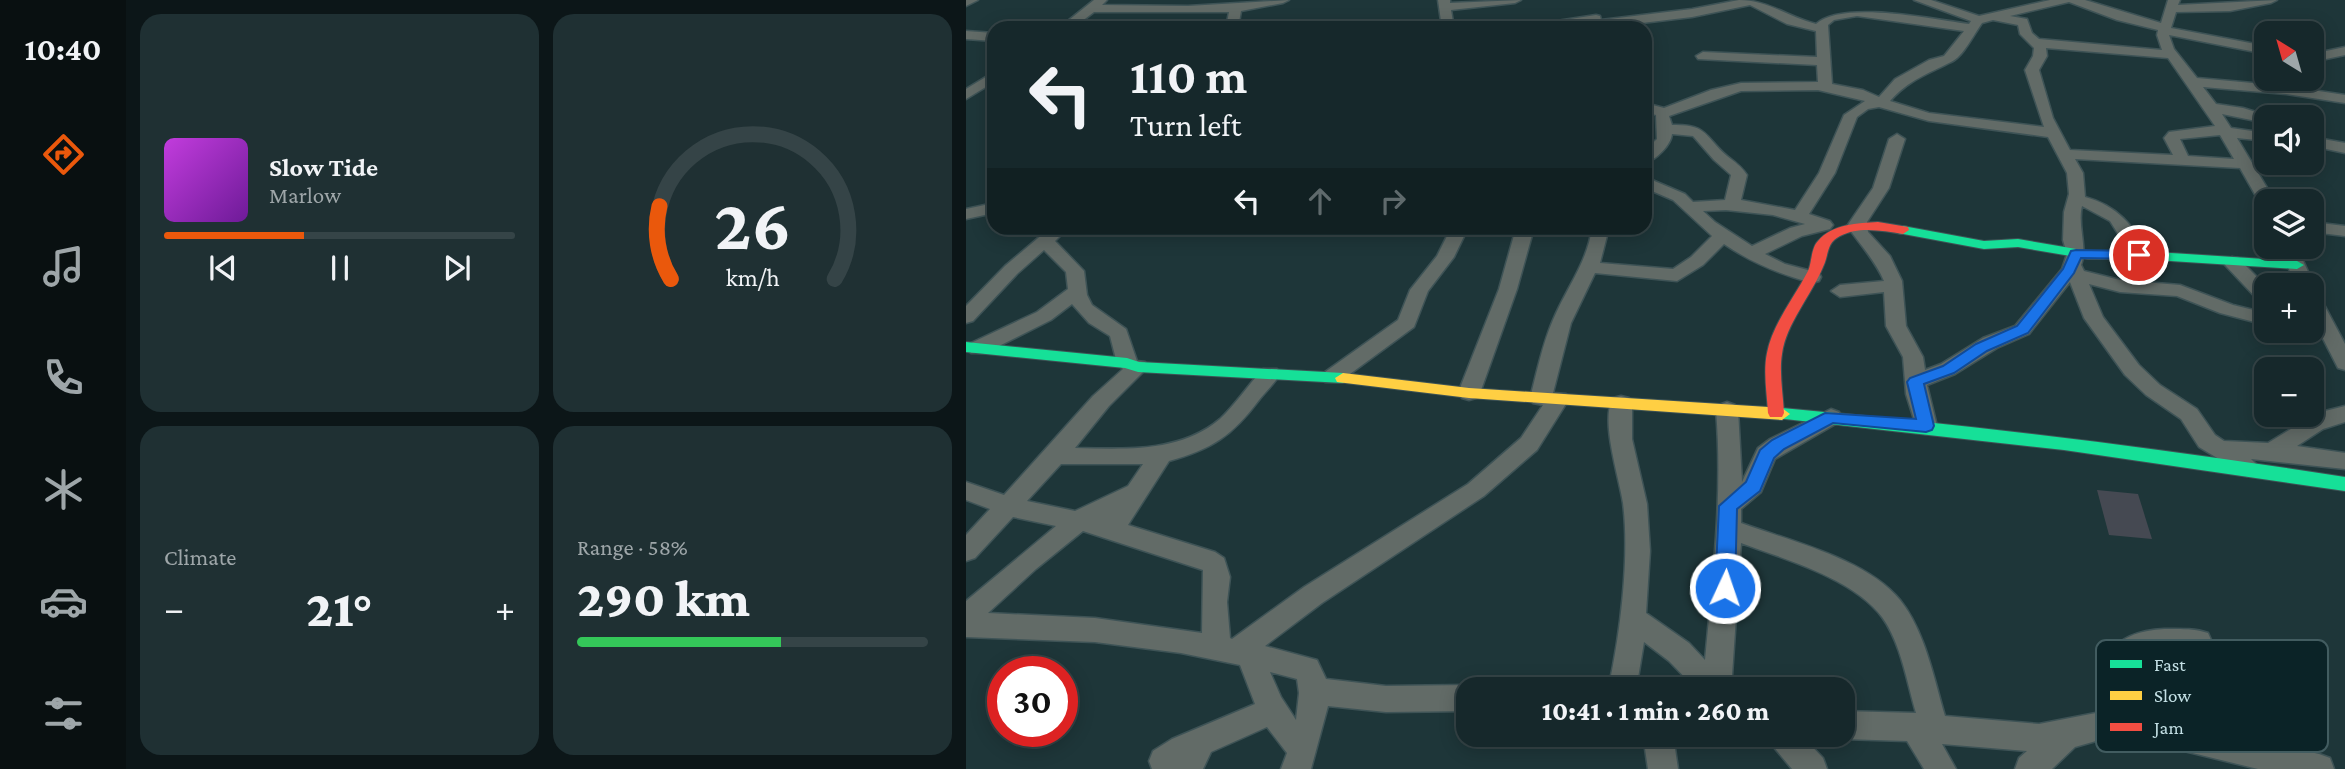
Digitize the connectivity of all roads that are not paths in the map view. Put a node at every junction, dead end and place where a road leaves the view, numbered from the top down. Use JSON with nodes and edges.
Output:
{"nodes":[{"id":1,"x":972,"y":0,"type":"edge"},
{"id":2,"x":1283,"y":0,"type":"edge"},
{"id":3,"x":1515,"y":0,"type":"edge"},
{"id":4,"x":1678,"y":0,"type":"edge"},
{"id":5,"x":1750,"y":0,"type":"edge"},
{"id":6,"x":2065,"y":0,"type":"edge"},
{"id":7,"x":2074,"y":0,"type":"edge"},
{"id":8,"x":2185,"y":0,"type":"edge"},
{"id":9,"x":2271,"y":0,"type":"edge"},
{"id":10,"x":1923,"y":1,"type":"edge"},
{"id":11,"x":966,"y":2,"type":"edge"},
{"id":12,"x":2173,"y":2,"type":"edge"},
{"id":13,"x":1444,"y":3,"type":"edge"},
{"id":14,"x":1096,"y":4,"type":"edge"},
{"id":15,"x":1230,"y":5,"type":"edge"},
{"id":16,"x":1858,"y":6,"type":"edge"},
{"id":17,"x":2215,"y":8,"type":"junction"},
{"id":18,"x":1673,"y":15,"type":"junction"},
{"id":19,"x":1598,"y":20,"type":"edge"},
{"id":20,"x":1074,"y":21,"type":"edge"},
{"id":21,"x":1447,"y":21,"type":"edge"},
{"id":22,"x":1979,"y":21,"type":"junction"},
{"id":23,"x":1919,"y":22,"type":"junction"},
{"id":24,"x":1822,"y":29,"type":"junction"},
{"id":25,"x":2165,"y":29,"type":"junction"},
{"id":26,"x":966,"y":35,"type":"edge"},
{"id":27,"x":987,"y":36,"type":"edge"},
{"id":28,"x":2037,"y":43,"type":"junction"},
{"id":29,"x":2254,"y":48,"type":"edge"},
{"id":30,"x":2345,"y":51,"type":"edge"},
{"id":31,"x":2173,"y":55,"type":"junction"},
{"id":32,"x":2324,"y":55,"type":"edge"},
{"id":33,"x":1703,"y":56,"type":"dead end"},
{"id":34,"x":1782,"y":60,"type":"junction"},
{"id":35,"x":1822,"y":61,"type":"junction"},
{"id":36,"x":987,"y":80,"type":"edge"},
{"id":37,"x":2192,"y":82,"type":"junction"},
{"id":38,"x":1795,"y":85,"type":"junction"},
{"id":39,"x":1825,"y":87,"type":"junction"},
{"id":40,"x":968,"y":92,"type":"edge"},
{"id":41,"x":2345,"y":99,"type":"edge"},
{"id":42,"x":1882,"y":102,"type":"junction"},
{"id":43,"x":2212,"y":108,"type":"junction"},
{"id":44,"x":1652,"y":109,"type":"edge"},
{"id":45,"x":1664,"y":113,"type":"junction"},
{"id":46,"x":2254,"y":117,"type":"edge"},
{"id":47,"x":1665,"y":130,"type":"junction"},
{"id":48,"x":2225,"y":131,"type":"junction"},
{"id":49,"x":2053,"y":133,"type":"junction"},
{"id":50,"x":2254,"y":135,"type":"edge"},
{"id":51,"x":1897,"y":139,"type":"dead end"},
{"id":52,"x":2324,"y":143,"type":"edge"},
{"id":53,"x":2345,"y":148,"type":"edge"},
{"id":54,"x":1652,"y":151,"type":"edge"},
{"id":55,"x":2065,"y":154,"type":"junction"},
{"id":56,"x":2183,"y":160,"type":"junction"},
{"id":57,"x":2244,"y":164,"type":"junction"},
{"id":58,"x":1652,"y":185,"type":"edge"},
{"id":59,"x":2260,"y":189,"type":"edge"},
{"id":60,"x":2076,"y":199,"type":"junction"},
{"id":61,"x":966,"y":203,"type":"edge"},
{"id":62,"x":1731,"y":203,"type":"junction"},
{"id":63,"x":987,"y":206,"type":"edge"},
{"id":64,"x":1691,"y":206,"type":"junction"},
{"id":65,"x":987,"y":209,"type":"edge"},
{"id":66,"x":1801,"y":212,"type":"junction"},
{"id":67,"x":966,"y":214,"type":"edge"},
{"id":68,"x":1858,"y":225,"type":"junction"},
{"id":69,"x":2324,"y":228,"type":"edge"},
{"id":70,"x":1820,"y":229,"type":"junction"},
{"id":71,"x":2345,"y":231,"type":"edge"},
{"id":72,"x":1793,"y":233,"type":"junction"},
{"id":73,"x":1052,"y":235,"type":"edge"},
{"id":74,"x":1456,"y":235,"type":"edge"},
{"id":75,"x":1523,"y":235,"type":"edge"},
{"id":76,"x":1601,"y":235,"type":"edge"},
{"id":77,"x":1045,"y":241,"type":"junction"},
{"id":78,"x":1732,"y":245,"type":"junction"},
{"id":79,"x":2140,"y":255,"type":"junction"},
{"id":80,"x":2294,"y":259,"type":"edge"},
{"id":81,"x":2232,"y":262,"type":"junction"},
{"id":82,"x":2075,"y":265,"type":"junction"},
{"id":83,"x":2297,"y":265,"type":"junction"},
{"id":84,"x":1587,"y":267,"type":"junction"},
{"id":85,"x":2300,"y":273,"type":"edge"},
{"id":86,"x":1812,"y":277,"type":"junction"},
{"id":87,"x":1894,"y":285,"type":"junction"},
{"id":88,"x":2254,"y":285,"type":"edge"},
{"id":89,"x":1078,"y":290,"type":"junction"},
{"id":90,"x":1840,"y":291,"type":"dead end"},
{"id":91,"x":2254,"y":316,"type":"edge"},
{"id":92,"x":966,"y":317,"type":"edge"},
{"id":93,"x":2326,"y":324,"type":"edge"},
{"id":94,"x":972,"y":348,"type":"edge"},
{"id":95,"x":2345,"y":363,"type":"edge"},
{"id":96,"x":1133,"y":365,"type":"junction"},
{"id":97,"x":1270,"y":374,"type":"junction"},
{"id":98,"x":1332,"y":377,"type":"junction"},
{"id":99,"x":1915,"y":382,"type":"junction"},
{"id":100,"x":1469,"y":393,"type":"junction"},
{"id":101,"x":1550,"y":398,"type":"junction"},
{"id":102,"x":1621,"y":403,"type":"junction"},
{"id":103,"x":1727,"y":410,"type":"junction"},
{"id":104,"x":1776,"y":413,"type":"junction"},
{"id":105,"x":2345,"y":414,"type":"edge"},
{"id":106,"x":1831,"y":417,"type":"junction"},
{"id":107,"x":1926,"y":426,"type":"junction"},
{"id":108,"x":2219,"y":449,"type":"junction"},
{"id":109,"x":2271,"y":451,"type":"junction"},
{"id":110,"x":1162,"y":453,"type":"junction"},
{"id":111,"x":1055,"y":456,"type":"junction"},
{"id":112,"x":2345,"y":461,"type":"edge"},
{"id":113,"x":2249,"y":468,"type":"junction"},
{"id":114,"x":2345,"y":484,"type":"edge"},
{"id":115,"x":966,"y":491,"type":"edge"},
{"id":116,"x":1138,"y":492,"type":"junction"},
{"id":117,"x":1007,"y":506,"type":"junction"},
{"id":118,"x":1728,"y":517,"type":"junction"},
{"id":119,"x":1078,"y":521,"type":"junction"},
{"id":120,"x":1112,"y":530,"type":"junction"},
{"id":121,"x":966,"y":551,"type":"edge"},
{"id":122,"x":966,"y":617,"type":"edge"},
{"id":123,"x":1632,"y":618,"type":"junction"},
{"id":124,"x":966,"y":625,"type":"edge"},
{"id":125,"x":1234,"y":653,"type":"junction"},
{"id":126,"x":1625,"y":677,"type":"edge"},
{"id":127,"x":1703,"y":677,"type":"edge"},
{"id":128,"x":1717,"y":677,"type":"edge"},
{"id":129,"x":1313,"y":691,"type":"junction"},
{"id":130,"x":1456,"y":698,"type":"edge"},
{"id":131,"x":1272,"y":711,"type":"junction"},
{"id":132,"x":1855,"y":725,"type":"edge"},
{"id":133,"x":2096,"y":726,"type":"edge"},
{"id":134,"x":1925,"y":728,"type":"junction"},
{"id":135,"x":2068,"y":733,"type":"junction"},
{"id":136,"x":1660,"y":747,"type":"edge"},
{"id":137,"x":1794,"y":747,"type":"edge"},
{"id":138,"x":2248,"y":752,"type":"edge"},
{"id":139,"x":1299,"y":759,"type":"edge"},
{"id":140,"x":1176,"y":765,"type":"edge"},
{"id":141,"x":1812,"y":766,"type":"edge"},
{"id":142,"x":1663,"y":769,"type":"edge"},
{"id":143,"x":1941,"y":769,"type":"edge"},
{"id":144,"x":2030,"y":769,"type":"edge"},
{"id":145,"x":2319,"y":769,"type":"edge"}],
"edges":[{"from":1,"to":11,"type":"street"},
{"from":2,"to":15,"type":"street"},
{"from":3,"to":13,"type":"street"},
{"from":4,"to":18,"type":"street"},
{"from":5,"to":18,"type":"street"},
{"from":5,"to":24,"type":"street"},
{"from":6,"to":22,"type":"street"},
{"from":7,"to":25,"type":"street"},
{"from":8,"to":17,"type":"street"},
{"from":9,"to":17,"type":"street"},
{"from":10,"to":22,"type":"street"},
{"from":10,"to":23,"type":"street"},
{"from":12,"to":17,"type":"street"},
{"from":12,"to":25,"type":"street"},
{"from":13,"to":21,"type":"street"},
{"from":14,"to":15,"type":"street"},
{"from":14,"to":20,"type":"street"},
{"from":16,"to":23,"type":"street"},
{"from":16,"to":24,"type":"street"},
{"from":18,"to":19,"type":"street"},
{"from":22,"to":23,"type":"street"},
{"from":22,"to":28,"type":"street"},
{"from":22,"to":42,"type":"street"},
{"from":24,"to":35,"type":"street"},
{"from":25,"to":29,"type":"street"},
{"from":25,"to":31,"type":"street"},
{"from":26,"to":27,"type":"street"},
{"from":28,"to":31,"type":"street"},
{"from":28,"to":49,"type":"street"},
{"from":30,"to":32,"type":"street"},
{"from":31,"to":37,"type":"street"},
{"from":33,"to":34,"type":"street"},
{"from":34,"to":35,"type":"street"},
{"from":34,"to":38,"type":"street"},
{"from":35,"to":39,"type":"street"},
{"from":36,"to":40,"type":"street"},
{"from":37,"to":41,"type":"street"},
{"from":37,"to":43,"type":"street"},
{"from":38,"to":39,"type":"street"},
{"from":38,"to":45,"type":"street"},
{"from":39,"to":42,"type":"street"},
{"from":42,"to":49,"type":"street"},
{"from":42,"to":66,"type":"street"},
{"from":43,"to":46,"type":"street"},
{"from":43,"to":48,"type":"street"},
{"from":44,"to":45,"type":"street"},
{"from":45,"to":47,"type":"street"},
{"from":47,"to":54,"type":"street"},
{"from":47,"to":62,"type":"street"},
{"from":48,"to":50,"type":"street"},
{"from":48,"to":56,"type":"street"},
{"from":48,"to":57,"type":"street"},
{"from":49,"to":55,"type":"street"},
{"from":51,"to":68,"type":"street"},
{"from":52,"to":53,"type":"street"},
{"from":55,"to":56,"type":"street"},
{"from":55,"to":60,"type":"street"},
{"from":56,"to":57,"type":"street"},
{"from":57,"to":59,"type":"street"},
{"from":58,"to":64,"type":"street"},
{"from":60,"to":79,"type":"street"},
{"from":60,"to":82,"type":"street"},
{"from":61,"to":63,"type":"street"},
{"from":62,"to":64,"type":"street"},
{"from":62,"to":66,"type":"street"},
{"from":62,"to":78,"type":"street"},
{"from":64,"to":78,"type":"street"},
{"from":65,"to":67,"type":"street"},
{"from":66,"to":70,"type":"street"},
{"from":66,"to":72,"type":"street"},
{"from":68,"to":70,"type":"street"},
{"from":68,"to":82,"type":"street"},
{"from":68,"to":87,"type":"street"},
{"from":69,"to":71,"type":"street"},
{"from":70,"to":72,"type":"street"},
{"from":70,"to":86,"type":"street"},
{"from":72,"to":78,"type":"street"},
{"from":73,"to":77,"type":"street"},
{"from":74,"to":98,"type":"street"},
{"from":75,"to":100,"type":"street"},
{"from":76,"to":84,"type":"street"},
{"from":77,"to":89,"type":"street"},
{"from":77,"to":92,"type":"street"},
{"from":78,"to":84,"type":"street"},
{"from":78,"to":86,"type":"street"},
{"from":79,"to":81,"type":"street"},
{"from":79,"to":82,"type":"street"},
{"from":80,"to":83,"type":"street"},
{"from":81,"to":83,"type":"street"},
{"from":81,"to":88,"type":"street"},
{"from":82,"to":91,"type":"street"},
{"from":82,"to":99,"type":"street"},
{"from":82,"to":108,"type":"street"},
{"from":83,"to":85,"type":"street"},
{"from":84,"to":101,"type":"street"},
{"from":86,"to":104,"type":"street"},
{"from":87,"to":90,"type":"street"},
{"from":87,"to":99,"type":"street"},
{"from":89,"to":94,"type":"street"},
{"from":89,"to":96,"type":"street"},
{"from":93,"to":95,"type":"street"},
{"from":94,"to":96,"type":"street"},
{"from":96,"to":97,"type":"street"},
{"from":96,"to":111,"type":"street"},
{"from":97,"to":98,"type":"street"},
{"from":97,"to":110,"type":"street"},
{"from":98,"to":100,"type":"street"},
{"from":99,"to":107,"type":"street"},
{"from":100,"to":101,"type":"street"},
{"from":101,"to":102,"type":"street"},
{"from":101,"to":125,"type":"street"},
{"from":102,"to":103,"type":"street"},
{"from":102,"to":123,"type":"street"},
{"from":103,"to":104,"type":"street"},
{"from":103,"to":118,"type":"street"},
{"from":104,"to":106,"type":"street"},
{"from":105,"to":109,"type":"street"},
{"from":106,"to":107,"type":"street"},
{"from":106,"to":118,"type":"street"},
{"from":107,"to":113,"type":"street"},
{"from":108,"to":109,"type":"street"},
{"from":108,"to":113,"type":"street"},
{"from":109,"to":112,"type":"street"},
{"from":110,"to":111,"type":"street"},
{"from":110,"to":116,"type":"street"},
{"from":111,"to":117,"type":"street"},
{"from":113,"to":114,"type":"street"},
{"from":115,"to":117,"type":"street"},
{"from":116,"to":119,"type":"street"},
{"from":116,"to":120,"type":"street"},
{"from":117,"to":119,"type":"street"},
{"from":117,"to":121,"type":"street"},
{"from":118,"to":128,"type":"street"},
{"from":118,"to":134,"type":"street"},
{"from":119,"to":120,"type":"street"},
{"from":119,"to":122,"type":"street"},
{"from":120,"to":125,"type":"street"},
{"from":123,"to":126,"type":"street"},
{"from":123,"to":127,"type":"street"},
{"from":124,"to":125,"type":"street"},
{"from":125,"to":129,"type":"street"},
{"from":125,"to":131,"type":"street"},
{"from":129,"to":130,"type":"street"},
{"from":129,"to":139,"type":"street"},
{"from":131,"to":139,"type":"street"},
{"from":131,"to":140,"type":"street"},
{"from":132,"to":134,"type":"street"},
{"from":133,"to":135,"type":"street"},
{"from":134,"to":135,"type":"street"},
{"from":134,"to":143,"type":"street"},
{"from":135,"to":144,"type":"street"},
{"from":136,"to":142,"type":"street"},
{"from":137,"to":141,"type":"street"},
{"from":138,"to":145,"type":"street"}]}
